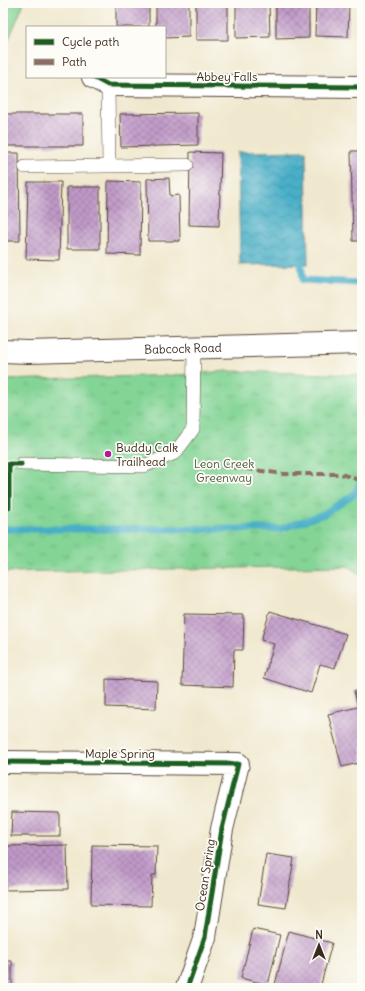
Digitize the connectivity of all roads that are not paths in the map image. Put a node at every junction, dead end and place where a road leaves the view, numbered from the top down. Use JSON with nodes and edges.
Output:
{"nodes":[{"id":1,"x":101,"y":81,"type":"edge"},
{"id":2,"x":362,"y":87,"type":"edge"},
{"id":3,"x":187,"y":164,"type":"dead end"},
{"id":4,"x":109,"y":166,"type":"junction"},
{"id":5,"x":25,"y":167,"type":"dead end"},
{"id":6,"x":362,"y":343,"type":"edge"},
{"id":7,"x":194,"y":347,"type":"junction"},
{"id":8,"x":3,"y":351,"type":"edge"},
{"id":9,"x":21,"y":464,"type":"dead end"},
{"id":10,"x":3,"y":762,"type":"edge"},
{"id":11,"x":238,"y":764,"type":"joint"},
{"id":12,"x":187,"y":988,"type":"edge"}],
"edges":[{"from":1,"to":2,"type":"street","name":"Abbey Falls"},
{"from":1,"to":4,"type":"lane"},
{"from":3,"to":4,"type":"lane"},
{"from":4,"to":5,"type":"lane"},
{"from":6,"to":7,"type":"street","name":"Babcock Road"},
{"from":7,"to":8,"type":"street","name":"Babcock Road"},
{"from":7,"to":9,"type":"lane"},
{"from":10,"to":11,"type":"street","name":"Maple Spring"},
{"from":11,"to":12,"type":"street","name":"Ocean Spring"}]}
